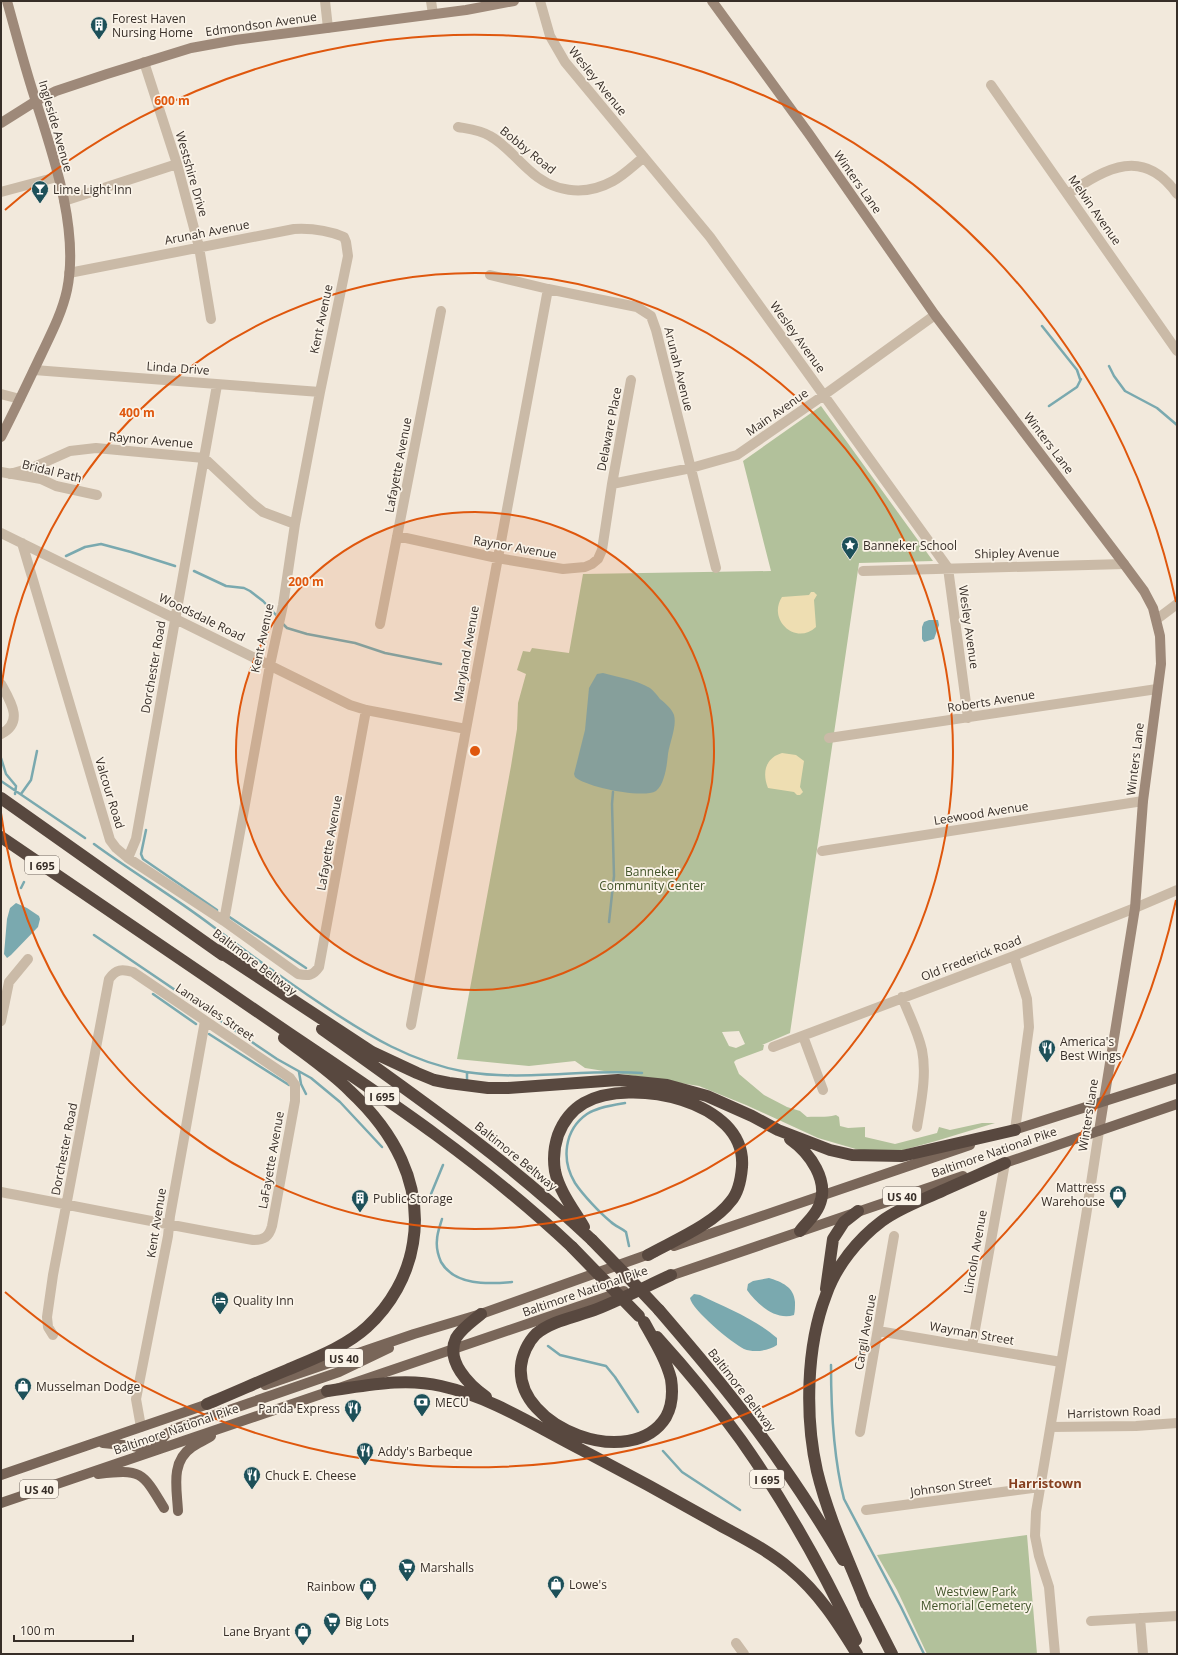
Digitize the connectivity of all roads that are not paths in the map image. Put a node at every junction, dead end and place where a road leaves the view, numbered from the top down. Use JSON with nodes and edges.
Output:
{"nodes":[{"id":1,"x":7,"y":1,"type":"edge"},
{"id":2,"x":325,"y":1,"type":"edge"},
{"id":3,"x":431,"y":1,"type":"edge"},
{"id":4,"x":514,"y":1,"type":"edge"},
{"id":5,"x":540,"y":1,"type":"edge"},
{"id":6,"x":712,"y":1,"type":"edge"},
{"id":7,"x":432,"y":14,"type":"junction"},
{"id":8,"x":328,"y":28,"type":"junction"},
{"id":9,"x":144,"y":62,"type":"junction"},
{"id":10,"x":992,"y":85,"type":"dead end"},
{"id":11,"x":36,"y":101,"type":"junction"},
{"id":12,"x":1,"y":123,"type":"edge"},
{"id":13,"x":458,"y":127,"type":"dead end"},
{"id":14,"x":644,"y":157,"type":"junction"},
{"id":15,"x":177,"y":164,"type":"junction"},
{"id":16,"x":57,"y":176,"type":"junction"},
{"id":17,"x":1,"y":192,"type":"edge"},
{"id":18,"x":1068,"y":194,"type":"junction"},
{"id":19,"x":1177,"y":194,"type":"edge"},
{"id":20,"x":64,"y":201,"type":"junction"},
{"id":21,"x":346,"y":242,"type":"joint"},
{"id":22,"x":199,"y":247,"type":"junction"},
{"id":23,"x":69,"y":273,"type":"junction"},
{"id":24,"x":490,"y":275,"type":"dead end"},
{"id":25,"x":548,"y":289,"type":"junction"},
{"id":26,"x":441,"y":311,"type":"dead end"},
{"id":27,"x":935,"y":316,"type":"junction"},
{"id":28,"x":211,"y":319,"type":"dead end"},
{"id":29,"x":1177,"y":351,"type":"edge"},
{"id":30,"x":34,"y":370,"type":"junction"},
{"id":31,"x":631,"y":380,"type":"dead end"},
{"id":32,"x":217,"y":384,"type":"junction"},
{"id":33,"x":320,"y":392,"type":"junction"},
{"id":34,"x":1,"y":394,"type":"edge"},
{"id":35,"x":824,"y":395,"type":"junction"},
{"id":36,"x":20,"y":399,"type":"junction"},
{"id":37,"x":1,"y":437,"type":"edge"},
{"id":38,"x":204,"y":458,"type":"junction"},
{"id":39,"x":691,"y":468,"type":"junction"},
{"id":40,"x":6,"y":473,"type":"edge"},
{"id":41,"x":612,"y":484,"type":"junction"},
{"id":42,"x":97,"y":495,"type":"dead end"},
{"id":43,"x":295,"y":524,"type":"junction"},
{"id":44,"x":1,"y":533,"type":"edge"},
{"id":45,"x":397,"y":536,"type":"junction"},
{"id":46,"x":22,"y":543,"type":"junction"},
{"id":47,"x":497,"y":558,"type":"junction"},
{"id":48,"x":1124,"y":564,"type":"junction"},
{"id":49,"x":716,"y":568,"type":"dead end"},
{"id":50,"x":948,"y":568,"type":"junction"},
{"id":51,"x":862,"y":571,"type":"dead end"},
{"id":52,"x":1177,"y":604,"type":"edge"},
{"id":53,"x":175,"y":618,"type":"junction"},
{"id":54,"x":1157,"y":619,"type":"junction"},
{"id":55,"x":380,"y":624,"type":"dead end"},
{"id":56,"x":270,"y":665,"type":"junction"},
{"id":57,"x":1,"y":684,"type":"edge"},
{"id":58,"x":1157,"y":689,"type":"junction"},
{"id":59,"x":366,"y":710,"type":"junction"},
{"id":60,"x":968,"y":718,"type":"junction"},
{"id":61,"x":466,"y":729,"type":"junction"},
{"id":62,"x":1,"y":734,"type":"edge"},
{"id":63,"x":829,"y":738,"type":"dead end"},
{"id":64,"x":1,"y":798,"type":"edge"},
{"id":65,"x":1143,"y":801,"type":"junction"},
{"id":66,"x":1,"y":837,"type":"edge"},
{"id":67,"x":822,"y":851,"type":"dead end"},
{"id":68,"x":128,"y":858,"type":"junction"},
{"id":69,"x":1177,"y":890,"type":"edge"},
{"id":70,"x":1135,"y":908,"type":"junction"},
{"id":71,"x":224,"y":921,"type":"junction"},
{"id":72,"x":217,"y":950,"type":"junction"},
{"id":73,"x":1014,"y":956,"type":"junction"},
{"id":74,"x":28,"y":959,"type":"dead end"},
{"id":75,"x":181,"y":959,"type":"junction"},
{"id":76,"x":117,"y":970,"type":"joint"},
{"id":77,"x":310,"y":975,"type":"joint"},
{"id":78,"x":902,"y":997,"type":"junction"},
{"id":79,"x":1,"y":1021,"type":"edge"},
{"id":80,"x":205,"y":1021,"type":"junction"},
{"id":81,"x":411,"y":1025,"type":"dead end"},
{"id":82,"x":803,"y":1036,"type":"junction"},
{"id":83,"x":773,"y":1047,"type":"dead end"},
{"id":84,"x":1177,"y":1078,"type":"edge"},
{"id":85,"x":295,"y":1085,"type":"joint"},
{"id":86,"x":823,"y":1090,"type":"dead end"},
{"id":87,"x":1104,"y":1101,"type":"junction"},
{"id":88,"x":1177,"y":1104,"type":"edge"},
{"id":89,"x":917,"y":1127,"type":"dead end"},
{"id":90,"x":778,"y":1130,"type":"junction"},
{"id":91,"x":1015,"y":1130,"type":"junction"},
{"id":92,"x":1099,"y":1130,"type":"junction"},
{"id":93,"x":1005,"y":1163,"type":"junction"},
{"id":94,"x":1,"y":1192,"type":"edge"},
{"id":95,"x":821,"y":1196,"type":"junction"},
{"id":96,"x":67,"y":1205,"type":"junction"},
{"id":97,"x":858,"y":1211,"type":"junction"},
{"id":98,"x":169,"y":1225,"type":"junction"},
{"id":99,"x":800,"y":1231,"type":"junction"},
{"id":100,"x":894,"y":1236,"type":"dead end"},
{"id":101,"x":592,"y":1240,"type":"junction"},
{"id":102,"x":648,"y":1255,"type":"junction"},
{"id":103,"x":672,"y":1275,"type":"junction"},
{"id":104,"x":826,"y":1294,"type":"junction"},
{"id":105,"x":481,"y":1314,"type":"junction"},
{"id":106,"x":642,"y":1319,"type":"junction"},
{"id":107,"x":878,"y":1331,"type":"junction"},
{"id":108,"x":414,"y":1334,"type":"junction"},
{"id":109,"x":53,"y":1335,"type":"dead end"},
{"id":110,"x":972,"y":1346,"type":"junction"},
{"id":111,"x":453,"y":1348,"type":"junction"},
{"id":112,"x":1061,"y":1362,"type":"junction"},
{"id":113,"x":327,"y":1391,"type":"junction"},
{"id":114,"x":207,"y":1404,"type":"junction"},
{"id":115,"x":498,"y":1406,"type":"junction"},
{"id":116,"x":238,"y":1422,"type":"junction"},
{"id":117,"x":1177,"y":1422,"type":"edge"},
{"id":118,"x":141,"y":1427,"type":"junction"},
{"id":119,"x":1051,"y":1427,"type":"junction"},
{"id":120,"x":860,"y":1432,"type":"dead end"},
{"id":121,"x":94,"y":1443,"type":"junction"},
{"id":122,"x":152,"y":1451,"type":"junction"},
{"id":123,"x":1,"y":1475,"type":"edge"},
{"id":124,"x":78,"y":1476,"type":"junction"},
{"id":125,"x":1040,"y":1487,"type":"junction"},
{"id":126,"x":1,"y":1502,"type":"edge"},
{"id":127,"x":164,"y":1508,"type":"dead end"},
{"id":128,"x":866,"y":1510,"type":"dead end"},
{"id":129,"x":178,"y":1511,"type":"dead end"},
{"id":130,"x":866,"y":1604,"type":"junction"},
{"id":131,"x":1177,"y":1616,"type":"edge"},
{"id":132,"x":1140,"y":1618,"type":"junction"},
{"id":133,"x":1091,"y":1621,"type":"dead end"},
{"id":134,"x":736,"y":1643,"type":"dead end"},
{"id":135,"x":744,"y":1654,"type":"edge"},
{"id":136,"x":858,"y":1654,"type":"edge"},
{"id":137,"x":863,"y":1654,"type":"edge"},
{"id":138,"x":892,"y":1654,"type":"edge"},
{"id":139,"x":1055,"y":1654,"type":"edge"},
{"id":140,"x":1143,"y":1654,"type":"edge"}],
"edges":[{"from":1,"to":11,"type":"street","name":"Ingleside Avenue"},
{"from":2,"to":8,"type":"street"},
{"from":3,"to":7,"type":"street"},
{"from":4,"to":7,"type":"street","name":"Edmondson Avenue"},
{"from":5,"to":14,"type":"street","name":"Wesley Avenue"},
{"from":6,"to":27,"type":"street","name":"Winters Lane"},
{"from":7,"to":8,"type":"street","name":"Edmondson Avenue"},
{"from":8,"to":9,"type":"street","name":"Edmondson Avenue"},
{"from":9,"to":11,"type":"street","name":"Edmondson Avenue"},
{"from":9,"to":15,"type":"street","name":"Westshire Drive"},
{"from":10,"to":18,"type":"street","name":"Melvin Avenue"},
{"from":11,"to":12,"type":"street","name":"Edmondson Avenue"},
{"from":11,"to":16,"type":"street","name":"Ingleside Avenue"},
{"from":13,"to":14,"type":"street","name":"Bobby Road"},
{"from":14,"to":35,"type":"street","name":"Wesley Avenue"},
{"from":15,"to":20,"type":"street"},
{"from":15,"to":22,"type":"street","name":"Westshire Drive"},
{"from":16,"to":17,"type":"street"},
{"from":16,"to":20,"type":"street","name":"Ingleside Avenue"},
{"from":18,"to":19,"type":"street"},
{"from":18,"to":29,"type":"street","name":"Melvin Avenue"},
{"from":20,"to":23,"type":"street","name":"Ingleside Avenue"},
{"from":21,"to":22,"type":"street","name":"Arunah Avenue"},
{"from":21,"to":33,"type":"street","name":"Kent Avenue"},
{"from":22,"to":23,"type":"street","name":"Arunah Avenue"},
{"from":22,"to":28,"type":"street","name":"Westshire Drive"},
{"from":23,"to":30,"type":"street","name":"Ingleside Avenue"},
{"from":24,"to":25,"type":"street","name":"Arunah Avenue"},
{"from":25,"to":39,"type":"street","name":"Arunah Avenue"},
{"from":25,"to":47,"type":"street","name":"Maryland Avenue"},
{"from":26,"to":45,"type":"street","name":"Lafayette Avenue"},
{"from":27,"to":35,"type":"street","name":"Main Avenue"},
{"from":27,"to":48,"type":"street","name":"Winters Lane"},
{"from":30,"to":32,"type":"street","name":"Linda Drive"},
{"from":30,"to":36,"type":"street","name":"Ingleside Avenue"},
{"from":31,"to":41,"type":"street","name":"Delaware Place"},
{"from":32,"to":33,"type":"street","name":"Linda Drive"},
{"from":32,"to":38,"type":"street","name":"Dorchester Road"},
{"from":33,"to":43,"type":"street","name":"Kent Avenue"},
{"from":34,"to":36,"type":"street"},
{"from":35,"to":39,"type":"street","name":"Main Avenue"},
{"from":35,"to":50,"type":"street","name":"Wesley Avenue"},
{"from":36,"to":37,"type":"street","name":"Ingleside Avenue"},
{"from":38,"to":40,"type":"street","name":"Raynor Avenue"},
{"from":38,"to":43,"type":"street","name":"Raynor Avenue"},
{"from":38,"to":53,"type":"street","name":"Dorchester Road"},
{"from":39,"to":41,"type":"street","name":"Main Avenue"},
{"from":39,"to":49,"type":"street","name":"Arunah Avenue"},
{"from":40,"to":42,"type":"street","name":"Bridal Path"},
{"from":41,"to":47,"type":"street","name":"Raynor Avenue"},
{"from":43,"to":56,"type":"street","name":"Kent Avenue"},
{"from":44,"to":46,"type":"street","name":"Woodsdale Road"},
{"from":45,"to":47,"type":"street","name":"Raynor Avenue"},
{"from":45,"to":55,"type":"street","name":"Lafayette Avenue"},
{"from":46,"to":53,"type":"street","name":"Woodsdale Road"},
{"from":46,"to":68,"type":"street","name":"Valcour Road"},
{"from":47,"to":61,"type":"street","name":"Maryland Avenue"},
{"from":48,"to":50,"type":"street","name":"Shipley Avenue"},
{"from":48,"to":54,"type":"street","name":"Winters Lane"},
{"from":50,"to":51,"type":"street","name":"Shipley Avenue"},
{"from":50,"to":60,"type":"street","name":"Wesley Avenue"},
{"from":52,"to":54,"type":"street"},
{"from":53,"to":56,"type":"street","name":"Woodsdale Road"},
{"from":53,"to":68,"type":"street","name":"Dorchester Road"},
{"from":54,"to":58,"type":"street","name":"Winters Lane"},
{"from":56,"to":59,"type":"street","name":"Woodsdale Road"},
{"from":56,"to":71,"type":"street","name":"Kent Avenue"},
{"from":57,"to":62,"type":"street"},
{"from":58,"to":60,"type":"street","name":"Roberts Avenue"},
{"from":58,"to":65,"type":"street","name":"Winters Lane"},
{"from":59,"to":61,"type":"street","name":"Woodsdale Road"},
{"from":59,"to":77,"type":"street","name":"Lafayette Avenue"},
{"from":60,"to":63,"type":"street","name":"Roberts Avenue"},
{"from":61,"to":81,"type":"street","name":"Maryland Avenue"},
{"from":64,"to":72,"type":"highway","name":"Baltimore Beltway","number":"I 695"},
{"from":65,"to":67,"type":"street","name":"Leewood Avenue"},
{"from":65,"to":70,"type":"street","name":"Winters Lane"},
{"from":66,"to":75,"type":"highway","number":"I 695"},
{"from":68,"to":71,"type":"street","name":"Valcour Road"},
{"from":69,"to":70,"type":"street","name":"Old Frederick Road"},
{"from":70,"to":73,"type":"street","name":"Old Frederick Road"},
{"from":70,"to":87,"type":"street","name":"Winters Lane"},
{"from":71,"to":77,"type":"street","name":"Valcour Road"},
{"from":72,"to":90,"type":"highway"},
{"from":72,"to":101,"type":"highway","name":"Baltimore Beltway","number":"I 695"},
{"from":73,"to":78,"type":"street","name":"Old Frederick Road"},
{"from":73,"to":91,"type":"street"},
{"from":74,"to":79,"type":"street"},
{"from":75,"to":106,"type":"highway","number":"I 695","bridge":true},
{"from":75,"to":114,"type":"highway"},
{"from":76,"to":80,"type":"street","name":"Lanavales Street"},
{"from":76,"to":96,"type":"street","name":"Dorchester Road"},
{"from":78,"to":82,"type":"street","name":"Old Frederick Road"},
{"from":78,"to":89,"type":"street"},
{"from":80,"to":85,"type":"street","name":"Lanavales Street"},
{"from":80,"to":98,"type":"street","name":"Kent Avenue"},
{"from":82,"to":83,"type":"street","name":"Old Frederick Road"},
{"from":82,"to":86,"type":"street"},
{"from":84,"to":87,"type":"main road","name":"Baltimore National Pike","number":"US 40"},
{"from":85,"to":98,"type":"street","name":"LaFayette Avenue"},
{"from":87,"to":91,"type":"main road","name":"Baltimore National Pike","number":"US 40"},
{"from":87,"to":92,"type":"street","name":"Winters Lane"},
{"from":88,"to":92,"type":"main road","name":"Baltimore National Pike","number":"US 40"},
{"from":90,"to":91,"type":"highway"},
{"from":90,"to":95,"type":"highway"},
{"from":91,"to":95,"type":"main road","name":"Baltimore National Pike","number":"US 40"},
{"from":92,"to":93,"type":"main road","name":"Baltimore National Pike","number":"US 40"},
{"from":92,"to":112,"type":"street","name":"Winters Lane"},
{"from":93,"to":97,"type":"main road","name":"Baltimore National Pike","number":"US 40"},
{"from":93,"to":104,"type":"highway"},
{"from":93,"to":110,"type":"street","name":"Lincoln Avenue"},
{"from":94,"to":96,"type":"street"},
{"from":95,"to":99,"type":"highway"},
{"from":95,"to":102,"type":"main road","name":"Baltimore National Pike","number":"US 40"},
{"from":96,"to":98,"type":"street"},
{"from":96,"to":109,"type":"street","name":"Dorchester Road"},
{"from":97,"to":99,"type":"main road","name":"Baltimore National Pike","number":"US 40"},
{"from":97,"to":104,"type":"highway"},
{"from":98,"to":118,"type":"street","name":"Kent Avenue"},
{"from":99,"to":103,"type":"main road","name":"Baltimore National Pike","number":"US 40"},
{"from":100,"to":107,"type":"street","name":"Cargil Avenue"},
{"from":101,"to":102,"type":"highway"},
{"from":101,"to":130,"type":"highway","name":"Baltimore Beltway","number":"I 695","bridge":true},
{"from":102,"to":105,"type":"main road","name":"Baltimore National Pike","number":"US 40"},
{"from":103,"to":106,"type":"highway"},
{"from":103,"to":111,"type":"main road","name":"Baltimore National Pike","number":"US 40"},
{"from":104,"to":130,"type":"highway"},
{"from":105,"to":108,"type":"main road","name":"Baltimore National Pike","number":"US 40"},
{"from":105,"to":111,"type":"highway"},
{"from":106,"to":137,"type":"highway","number":"I 695"},
{"from":107,"to":110,"type":"street","name":"Wayman Street"},
{"from":107,"to":120,"type":"street","name":"Cargil Avenue"},
{"from":108,"to":114,"type":"main road","name":"Baltimore National Pike","number":"US 40"},
{"from":108,"to":122,"type":"main road"},
{"from":110,"to":112,"type":"street","name":"Wayman Street"},
{"from":111,"to":113,"type":"main road","name":"Baltimore National Pike","number":"US 40"},
{"from":111,"to":115,"type":"highway"},
{"from":112,"to":119,"type":"street","name":"Winters Lane"},
{"from":113,"to":115,"type":"highway"},
{"from":113,"to":116,"type":"main road","name":"Baltimore National Pike","number":"US 40"},
{"from":114,"to":118,"type":"main road","name":"Baltimore National Pike","number":"US 40"},
{"from":115,"to":136,"type":"highway"},
{"from":116,"to":122,"type":"main road","name":"Baltimore National Pike","number":"US 40"},
{"from":116,"to":129,"type":"main road"},
{"from":117,"to":119,"type":"street","name":"Harristown Road"},
{"from":118,"to":121,"type":"main road","name":"Baltimore National Pike","number":"US 40"},
{"from":119,"to":125,"type":"street","name":"Winters Lane"},
{"from":121,"to":122,"type":"main road"},
{"from":121,"to":123,"type":"main road","name":"Baltimore National Pike","number":"US 40"},
{"from":122,"to":124,"type":"main road","name":"Baltimore National Pike","number":"US 40"},
{"from":124,"to":126,"type":"main road","name":"Baltimore National Pike","number":"US 40"},
{"from":124,"to":127,"type":"main road"},
{"from":125,"to":128,"type":"street","name":"Johnson Street"},
{"from":125,"to":139,"type":"street","name":"Winters Lane"},
{"from":130,"to":138,"type":"highway","name":"Baltimore Beltway","number":"I 695"},
{"from":131,"to":132,"type":"street"},
{"from":132,"to":133,"type":"street"},
{"from":132,"to":140,"type":"street"},
{"from":134,"to":135,"type":"street"}]}
